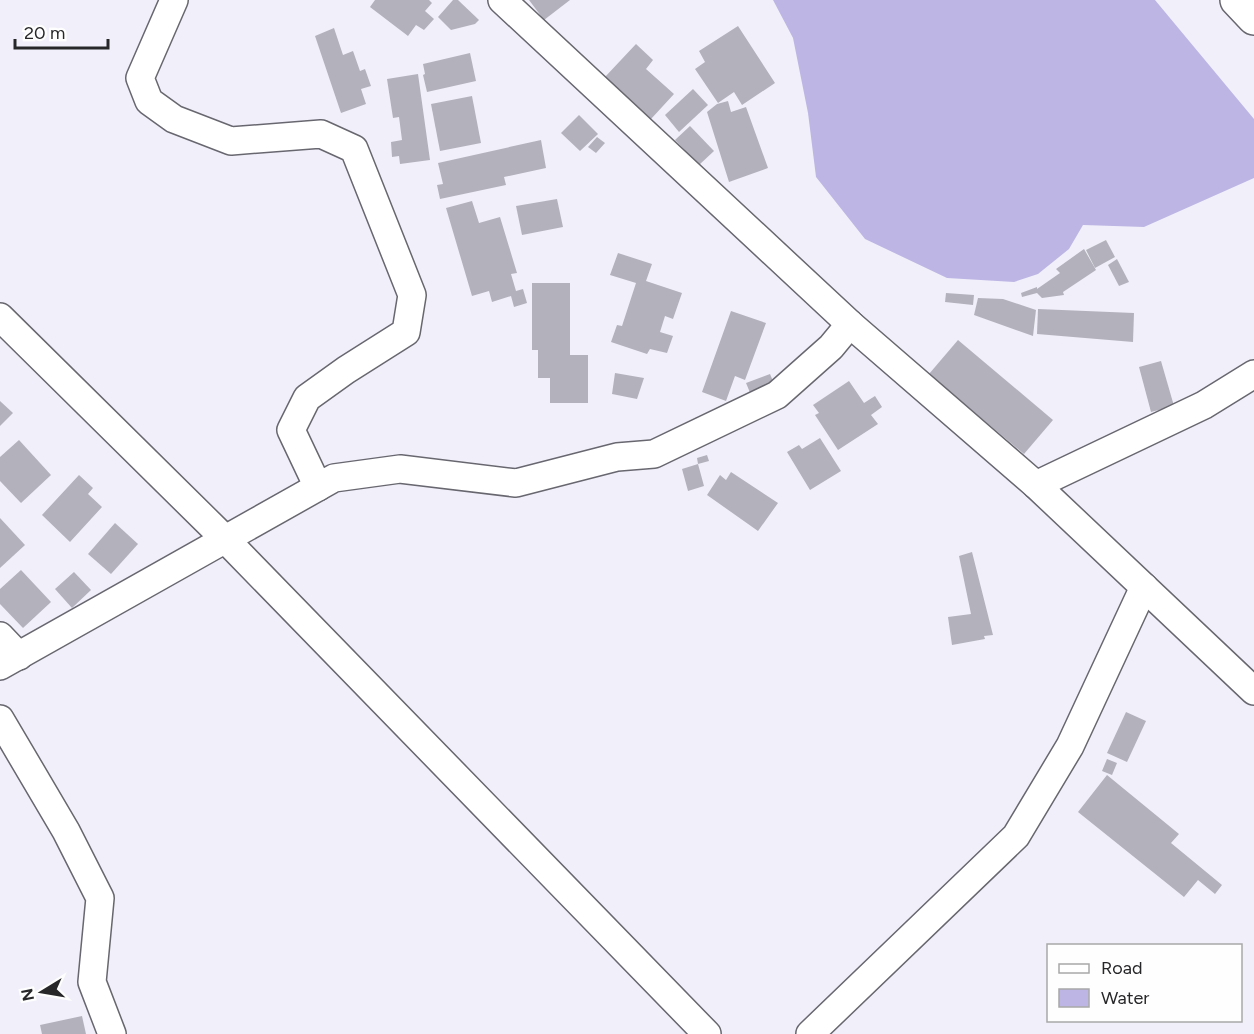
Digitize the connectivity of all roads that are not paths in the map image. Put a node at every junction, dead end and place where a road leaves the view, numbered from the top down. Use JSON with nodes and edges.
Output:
{"nodes":[{"id":1,"x":174,"y":0,"type":"edge"},
{"id":2,"x":502,"y":0,"type":"edge"},
{"id":3,"x":1237,"y":0,"type":"edge"},
{"id":4,"x":1254,"y":18,"type":"edge"},
{"id":5,"x":0,"y":317,"type":"edge"},
{"id":6,"x":850,"y":324,"type":"junction"},
{"id":7,"x":1254,"y":374,"type":"edge"},
{"id":8,"x":1036,"y":485,"type":"junction"},
{"id":9,"x":318,"y":487,"type":"junction"},
{"id":10,"x":226,"y":540,"type":"junction"},
{"id":11,"x":1144,"y":587,"type":"junction"},
{"id":12,"x":0,"y":636,"type":"edge"},
{"id":13,"x":9,"y":661,"type":"edge"},
{"id":14,"x":1254,"y":691,"type":"edge"},
{"id":15,"x":0,"y":719,"type":"edge"},
{"id":16,"x":112,"y":1034,"type":"edge"},
{"id":17,"x":707,"y":1034,"type":"edge"},
{"id":18,"x":810,"y":1034,"type":"edge"}],
"edges":[{"from":1,"to":9,"type":"street"},
{"from":2,"to":6,"type":"street"},
{"from":3,"to":4,"type":"main road"},
{"from":5,"to":10,"type":"street"},
{"from":6,"to":8,"type":"street"},
{"from":6,"to":9,"type":"street"},
{"from":7,"to":8,"type":"street"},
{"from":8,"to":11,"type":"street"},
{"from":9,"to":10,"type":"street"},
{"from":10,"to":13,"type":"street"},
{"from":10,"to":17,"type":"street"},
{"from":11,"to":14,"type":"street"},
{"from":11,"to":18,"type":"street"},
{"from":12,"to":13,"type":"street"},
{"from":15,"to":16,"type":"street"}]}
